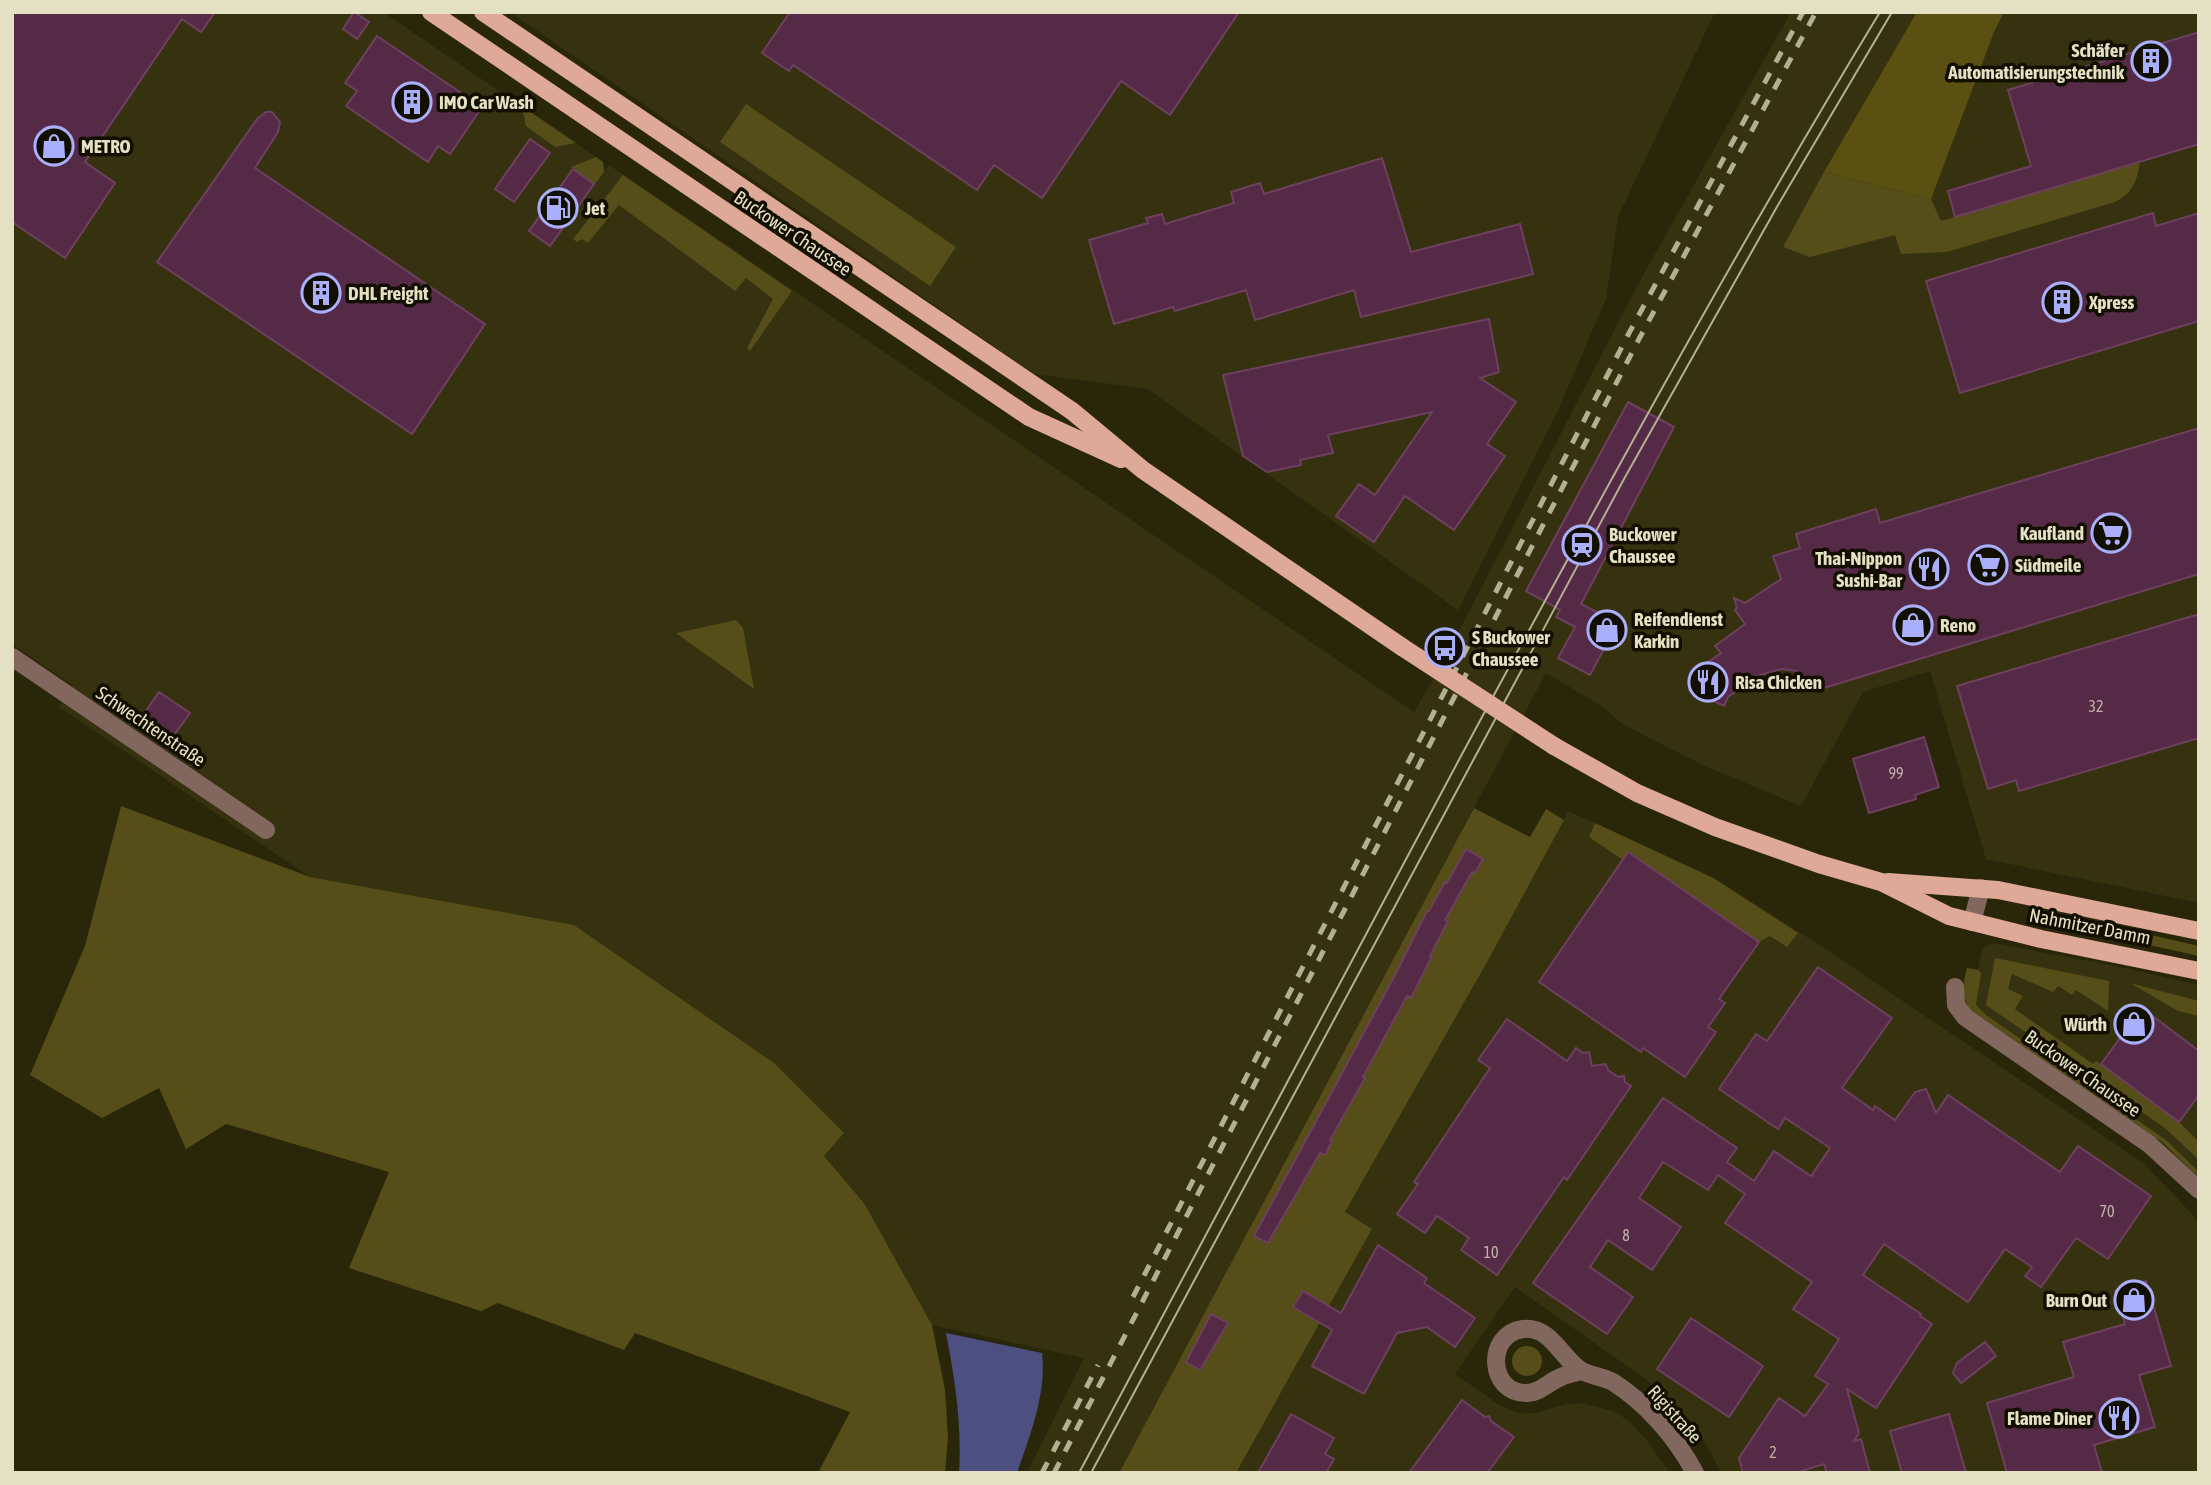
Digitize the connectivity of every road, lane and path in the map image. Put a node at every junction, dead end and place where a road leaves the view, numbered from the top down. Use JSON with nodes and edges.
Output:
{"nodes":[{"id":1,"x":431,"y":12,"type":"edge"},
{"id":2,"x":482,"y":12,"type":"edge"},
{"id":3,"x":1143,"y":470,"type":"junction"},
{"id":4,"x":12,"y":657,"type":"edge"},
{"id":5,"x":266,"y":830,"type":"dead end"},
{"id":6,"x":1881,"y":882,"type":"junction"},
{"id":7,"x":1981,"y":888,"type":"junction"},
{"id":8,"x":1972,"y":922,"type":"junction"},
{"id":9,"x":2199,"y":931,"type":"edge"},
{"id":10,"x":2199,"y":971,"type":"edge"},
{"id":11,"x":1955,"y":987,"type":"dead end"},
{"id":12,"x":2199,"y":1190,"type":"edge"},
{"id":13,"x":1581,"y":1371,"type":"junction"},
{"id":14,"x":1695,"y":1473,"type":"edge"}],
"edges":[{"from":1,"to":3,"type":"main road","name":"Buckower Chaussee"},
{"from":2,"to":3,"type":"main road","name":"Buckower Chaussee"},
{"from":3,"to":6,"type":"main road","name":"Buckower Chaussee","bridge":true},
{"from":4,"to":5,"type":"street","name":"Schwechtenstraße"},
{"from":6,"to":7,"type":"main road","name":"Buckower Chaussee"},
{"from":6,"to":8,"type":"main road","name":"Buckower Chaussee"},
{"from":7,"to":8,"type":"street"},
{"from":7,"to":9,"type":"main road","name":"Nahmitzer Damm"},
{"from":8,"to":10,"type":"main road","name":"Nahmitzer Damm"},
{"from":11,"to":12,"type":"street","name":"Buckower Chaussee"},
{"from":13,"to":13,"type":"street","name":"Rigistraße"},
{"from":13,"to":14,"type":"street","name":"Rigistraße"}]}
